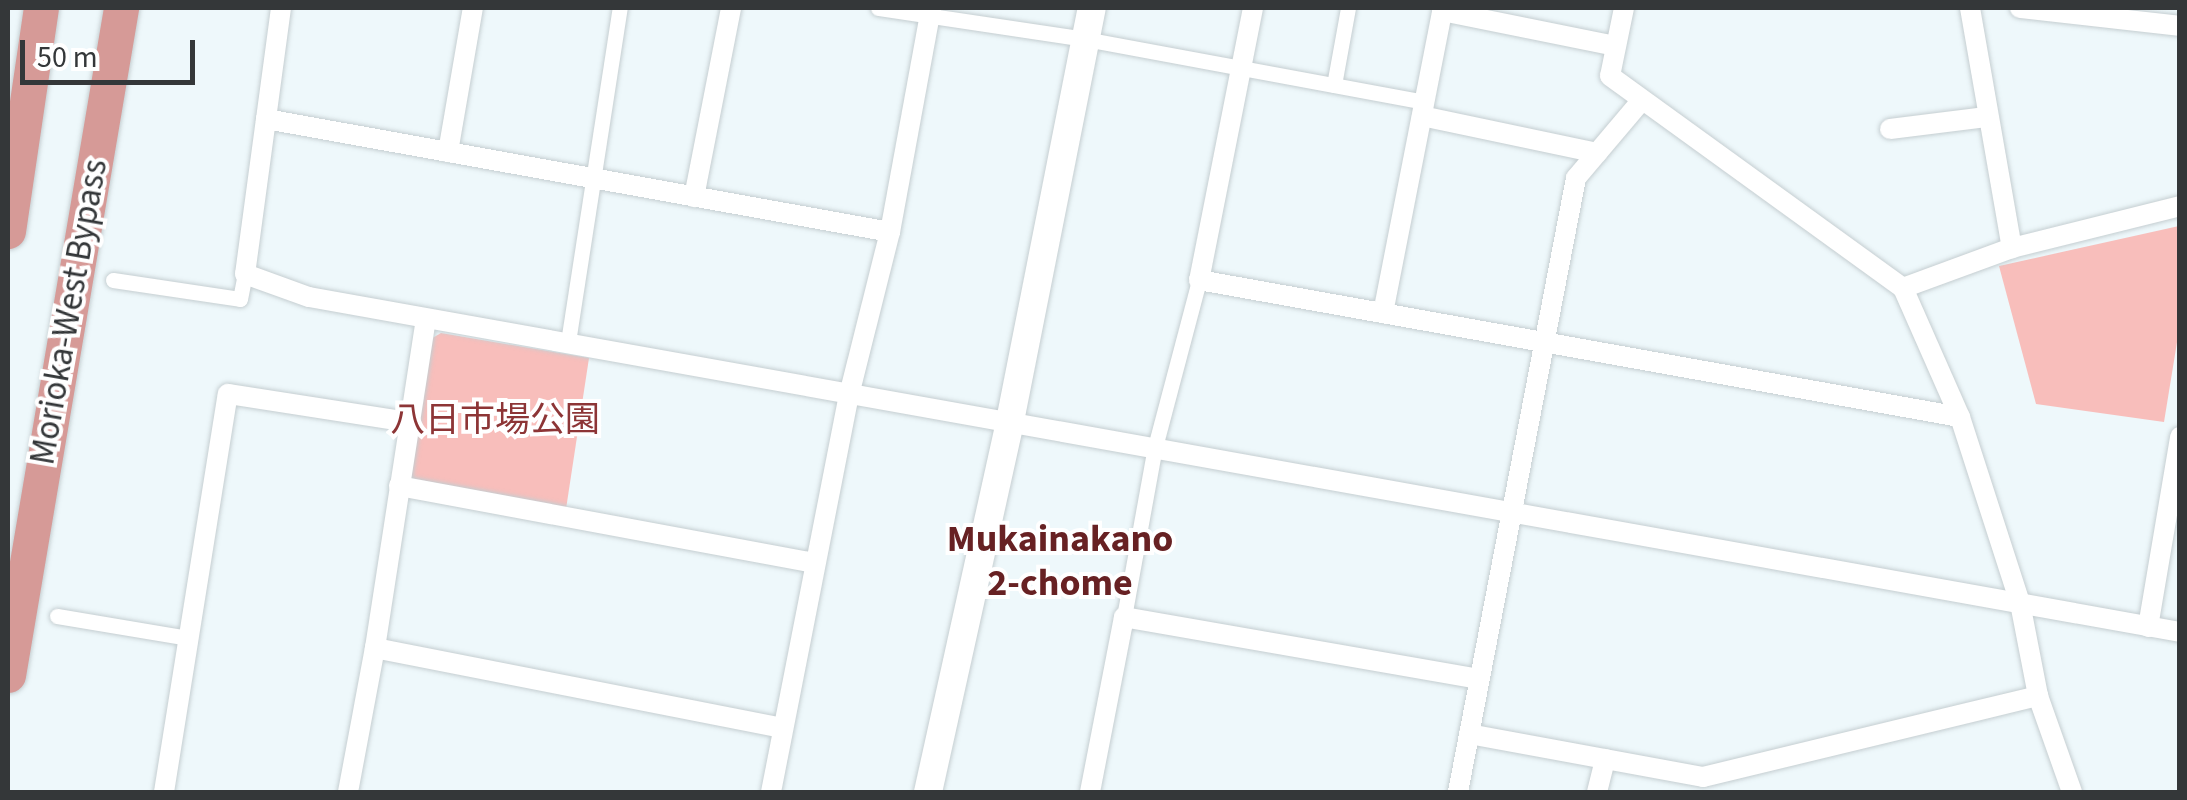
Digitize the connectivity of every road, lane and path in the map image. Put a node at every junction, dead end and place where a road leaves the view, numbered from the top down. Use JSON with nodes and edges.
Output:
{"nodes":[{"id":1,"x":41,"y":8,"type":"edge"},
{"id":2,"x":121,"y":8,"type":"edge"},
{"id":3,"x":281,"y":8,"type":"edge"},
{"id":4,"x":473,"y":8,"type":"edge"},
{"id":5,"x":620,"y":8,"type":"edge"},
{"id":6,"x":732,"y":8,"type":"edge"},
{"id":7,"x":878,"y":8,"type":"edge"},
{"id":8,"x":1092,"y":8,"type":"edge"},
{"id":9,"x":1253,"y":8,"type":"edge"},
{"id":10,"x":1348,"y":8,"type":"edge"},
{"id":11,"x":1624,"y":8,"type":"edge"},
{"id":12,"x":1970,"y":8,"type":"edge"},
{"id":13,"x":2020,"y":8,"type":"edge"},
{"id":14,"x":1442,"y":10,"type":"edge"},
{"id":15,"x":930,"y":12,"type":"edge"},
{"id":16,"x":2180,"y":26,"type":"edge"},
{"id":17,"x":1085,"y":39,"type":"junction"},
{"id":18,"x":1616,"y":46,"type":"junction"},
{"id":19,"x":1242,"y":67,"type":"junction"},
{"id":20,"x":1334,"y":84,"type":"junction"},
{"id":21,"x":1642,"y":100,"type":"junction"},
{"id":22,"x":1423,"y":109,"type":"junction"},
{"id":23,"x":1986,"y":116,"type":"junction"},
{"id":24,"x":266,"y":119,"type":"junction"},
{"id":25,"x":1890,"y":130,"type":"dead end"},
{"id":26,"x":448,"y":152,"type":"junction"},
{"id":27,"x":1597,"y":153,"type":"junction"},
{"id":28,"x":594,"y":179,"type":"junction"},
{"id":29,"x":694,"y":197,"type":"junction"},
{"id":30,"x":2180,"y":206,"type":"edge"},
{"id":31,"x":8,"y":231,"type":"edge"},
{"id":32,"x":890,"y":232,"type":"junction"},
{"id":33,"x":2012,"y":248,"type":"junction"},
{"id":34,"x":245,"y":274,"type":"junction"},
{"id":35,"x":113,"y":280,"type":"dead end"},
{"id":36,"x":1199,"y":280,"type":"junction"},
{"id":37,"x":1903,"y":288,"type":"junction"},
{"id":38,"x":1382,"y":313,"type":"junction"},
{"id":39,"x":426,"y":318,"type":"junction"},
{"id":40,"x":568,"y":342,"type":"junction"},
{"id":41,"x":1544,"y":342,"type":"junction"},
{"id":42,"x":850,"y":391,"type":"junction"},
{"id":43,"x":1960,"y":417,"type":"junction"},
{"id":44,"x":1010,"y":421,"type":"junction"},
{"id":45,"x":409,"y":422,"type":"junction"},
{"id":46,"x":2180,"y":437,"type":"edge"},
{"id":47,"x":1156,"y":447,"type":"junction"},
{"id":48,"x":399,"y":486,"type":"junction"},
{"id":49,"x":1511,"y":512,"type":"junction"},
{"id":50,"x":816,"y":563,"type":"junction"},
{"id":51,"x":2020,"y":604,"type":"junction"},
{"id":52,"x":57,"y":616,"type":"dead end"},
{"id":53,"x":1124,"y":618,"type":"junction"},
{"id":54,"x":2148,"y":626,"type":"junction"},
{"id":55,"x":2180,"y":632,"type":"edge"},
{"id":56,"x":189,"y":638,"type":"junction"},
{"id":57,"x":375,"y":648,"type":"junction"},
{"id":58,"x":8,"y":675,"type":"edge"},
{"id":59,"x":1480,"y":678,"type":"junction"},
{"id":60,"x":2038,"y":696,"type":"junction"},
{"id":61,"x":782,"y":728,"type":"junction"},
{"id":62,"x":1469,"y":734,"type":"junction"},
{"id":63,"x":1605,"y":758,"type":"junction"},
{"id":64,"x":164,"y":792,"type":"edge"},
{"id":65,"x":348,"y":792,"type":"edge"},
{"id":66,"x":771,"y":792,"type":"edge"},
{"id":67,"x":928,"y":792,"type":"edge"},
{"id":68,"x":1095,"y":792,"type":"edge"},
{"id":69,"x":1458,"y":792,"type":"edge"},
{"id":70,"x":1597,"y":792,"type":"edge"},
{"id":71,"x":2072,"y":792,"type":"edge"}],
"edges":[{"from":1,"to":31,"type":"highway"},
{"from":2,"to":58,"type":"highway","name":"Morioka-West Bypass"},
{"from":3,"to":24,"type":"street"},
{"from":4,"to":26,"type":"street"},
{"from":5,"to":28,"type":"street"},
{"from":6,"to":29,"type":"street"},
{"from":7,"to":15,"type":"street"},
{"from":8,"to":17,"type":"street"},
{"from":9,"to":19,"type":"street"},
{"from":10,"to":20,"type":"street"},
{"from":11,"to":18,"type":"street"},
{"from":12,"to":23,"type":"street"},
{"from":13,"to":16,"type":"street"},
{"from":14,"to":18,"type":"street"},
{"from":14,"to":22,"type":"street"},
{"from":15,"to":17,"type":"street"},
{"from":15,"to":32,"type":"street"},
{"from":17,"to":19,"type":"street"},
{"from":17,"to":44,"type":"street"},
{"from":18,"to":21,"type":"street"},
{"from":19,"to":20,"type":"street"},
{"from":19,"to":36,"type":"street"},
{"from":20,"to":22,"type":"street"},
{"from":21,"to":27,"type":"street"},
{"from":21,"to":37,"type":"street"},
{"from":22,"to":27,"type":"street"},
{"from":22,"to":38,"type":"street"},
{"from":23,"to":25,"type":"street"},
{"from":23,"to":33,"type":"street"},
{"from":24,"to":26,"type":"street"},
{"from":24,"to":34,"type":"street"},
{"from":26,"to":28,"type":"street"},
{"from":27,"to":41,"type":"street"},
{"from":28,"to":29,"type":"street"},
{"from":28,"to":40,"type":"street"},
{"from":29,"to":32,"type":"street"},
{"from":30,"to":33,"type":"street"},
{"from":32,"to":42,"type":"street"},
{"from":33,"to":37,"type":"street"},
{"from":34,"to":35,"type":"street"},
{"from":34,"to":39,"type":"street"},
{"from":36,"to":38,"type":"street"},
{"from":36,"to":47,"type":"street"},
{"from":37,"to":43,"type":"street"},
{"from":38,"to":41,"type":"street"},
{"from":39,"to":40,"type":"street"},
{"from":39,"to":45,"type":"street"},
{"from":40,"to":42,"type":"street"},
{"from":41,"to":43,"type":"street"},
{"from":41,"to":49,"type":"street"},
{"from":42,"to":44,"type":"street"},
{"from":42,"to":50,"type":"street"},
{"from":43,"to":51,"type":"street"},
{"from":44,"to":47,"type":"street"},
{"from":44,"to":67,"type":"street"},
{"from":45,"to":48,"type":"street"},
{"from":45,"to":56,"type":"street"},
{"from":46,"to":54,"type":"street"},
{"from":47,"to":49,"type":"street"},
{"from":47,"to":53,"type":"street"},
{"from":48,"to":50,"type":"street"},
{"from":48,"to":57,"type":"street"},
{"from":49,"to":51,"type":"street"},
{"from":49,"to":59,"type":"street"},
{"from":50,"to":61,"type":"street"},
{"from":51,"to":54,"type":"street"},
{"from":51,"to":60,"type":"street"},
{"from":52,"to":56,"type":"street"},
{"from":53,"to":59,"type":"street"},
{"from":53,"to":68,"type":"street"},
{"from":54,"to":55,"type":"street"},
{"from":56,"to":64,"type":"street"},
{"from":57,"to":61,"type":"street"},
{"from":57,"to":65,"type":"street"},
{"from":59,"to":62,"type":"street"},
{"from":60,"to":63,"type":"street"},
{"from":60,"to":71,"type":"street"},
{"from":61,"to":66,"type":"street"},
{"from":62,"to":63,"type":"street"},
{"from":62,"to":69,"type":"street"},
{"from":63,"to":70,"type":"street"}]}
